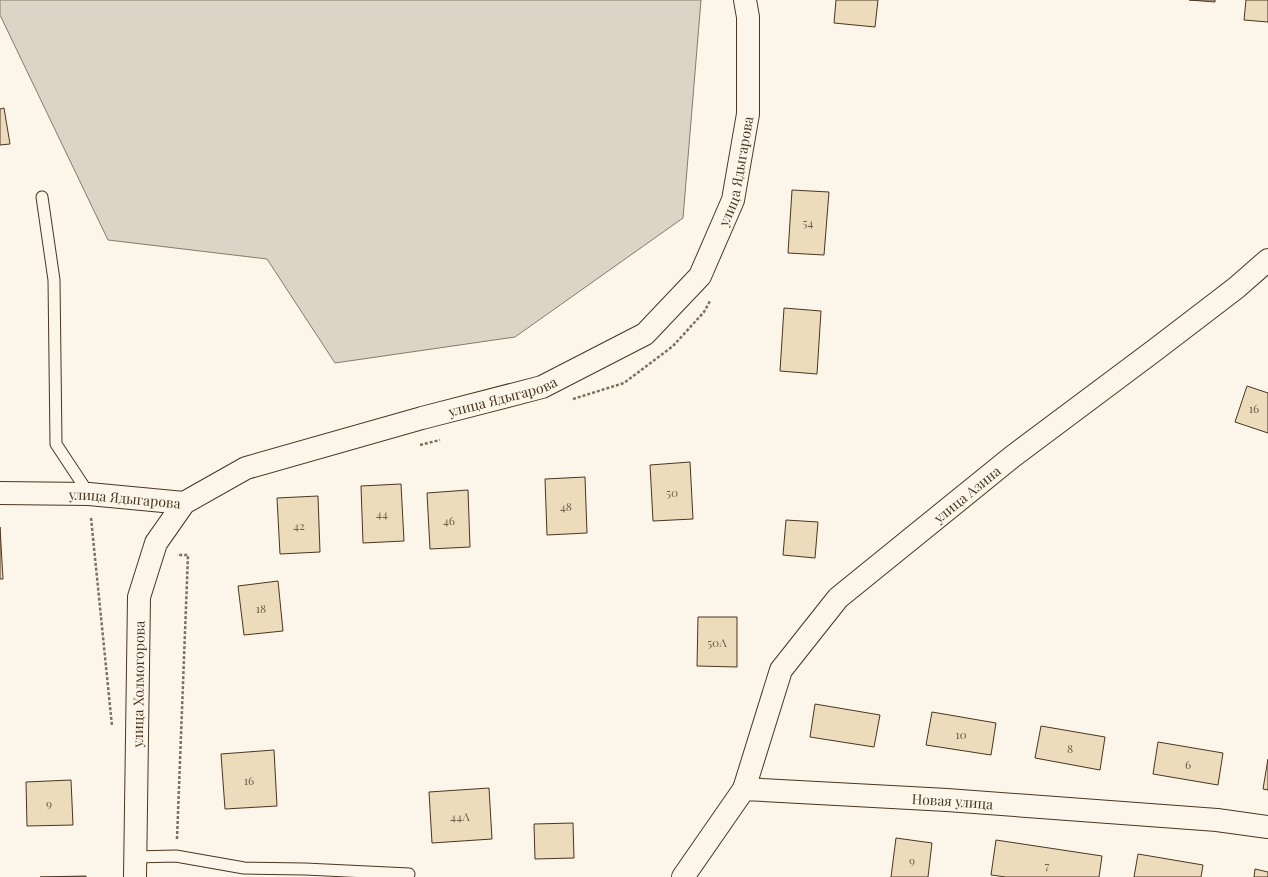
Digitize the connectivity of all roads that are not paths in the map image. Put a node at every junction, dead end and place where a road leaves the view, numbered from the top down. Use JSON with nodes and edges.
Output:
{"nodes":[{"id":1,"x":745,"y":0,"type":"edge"},
{"id":2,"x":42,"y":197,"type":"dead end"},
{"id":3,"x":1268,"y":260,"type":"edge"},
{"id":4,"x":0,"y":493,"type":"edge"},
{"id":5,"x":89,"y":494,"type":"junction"},
{"id":6,"x":184,"y":503,"type":"junction"},
{"id":7,"x":744,"y":789,"type":"junction"},
{"id":8,"x":1268,"y":827,"type":"edge"},
{"id":9,"x":135,"y":867,"type":"edge"},
{"id":10,"x":409,"y":874,"type":"dead end"},
{"id":11,"x":683,"y":877,"type":"edge"}],
"edges":[{"from":1,"to":6,"type":"street","name":"улица Ядыгарова"},
{"from":2,"to":5,"type":"lane"},
{"from":3,"to":7,"type":"street","name":"улица Азина"},
{"from":4,"to":5,"type":"street","name":"улица Ядыгарова"},
{"from":5,"to":6,"type":"street","name":"улица Ядыгарова"},
{"from":6,"to":9,"type":"street","name":"улица Холмогорова"},
{"from":7,"to":8,"type":"street","name":"Новая улица"},
{"from":7,"to":11,"type":"street"},
{"from":9,"to":10,"type":"lane"}]}
